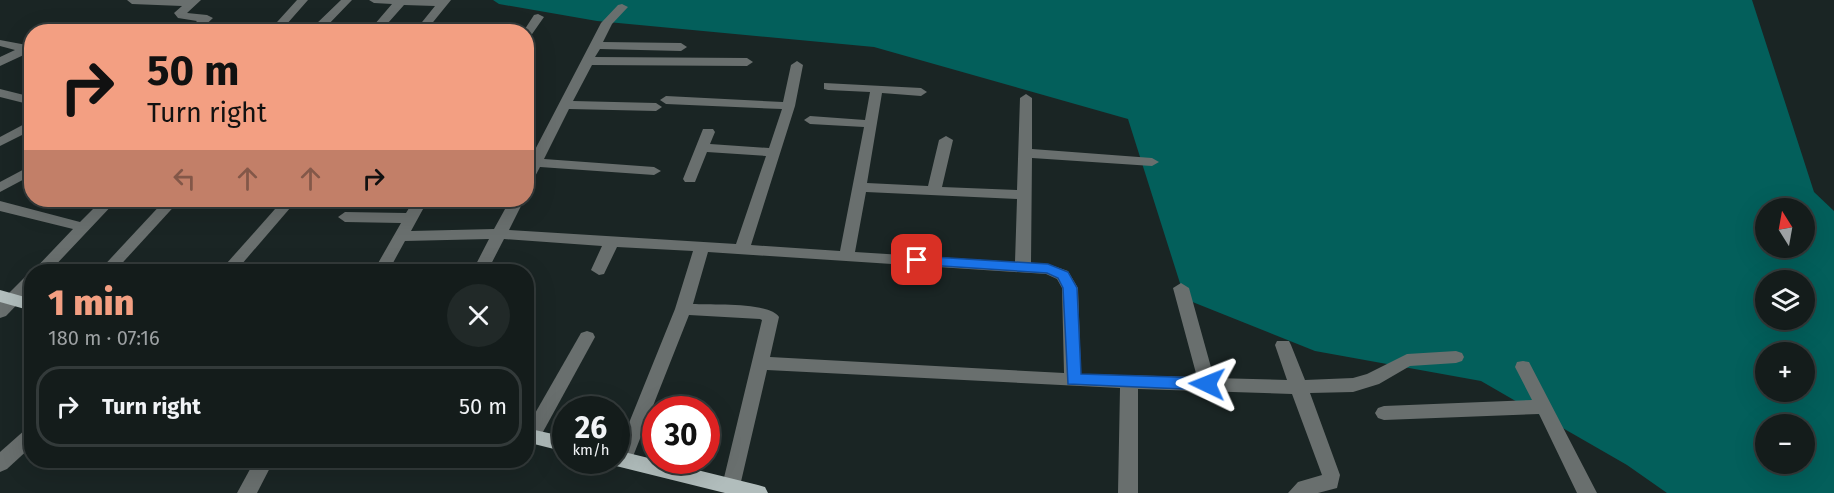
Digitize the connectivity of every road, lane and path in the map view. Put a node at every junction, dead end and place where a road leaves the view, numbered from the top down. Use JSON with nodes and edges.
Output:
{"nodes":[{"id":1,"x":303,"y":0,"type":"edge"},
{"id":2,"x":347,"y":0,"type":"edge"},
{"id":3,"x":374,"y":0,"type":"edge"},
{"id":4,"x":401,"y":1,"type":"edge"},
{"id":5,"x":132,"y":2,"type":"dead end"},
{"id":6,"x":194,"y":2,"type":"edge"},
{"id":7,"x":445,"y":2,"type":"edge"},
{"id":8,"x":622,"y":8,"type":"dead end"},
{"id":9,"x":538,"y":17,"type":"dead end"},
{"id":10,"x":200,"y":24,"type":"edge"},
{"id":11,"x":281,"y":24,"type":"edge"},
{"id":12,"x":323,"y":24,"type":"edge"},
{"id":13,"x":380,"y":24,"type":"edge"},
{"id":14,"x":426,"y":24,"type":"edge"},
{"id":15,"x":533,"y":24,"type":"edge"},
{"id":16,"x":0,"y":43,"type":"edge"},
{"id":17,"x":597,"y":45,"type":"junction"},
{"id":18,"x":681,"y":47,"type":"dead end"},
{"id":19,"x":24,"y":48,"type":"edge"},
{"id":20,"x":24,"y":51,"type":"edge"},
{"id":21,"x":589,"y":61,"type":"junction"},
{"id":22,"x":0,"y":62,"type":"edge"},
{"id":23,"x":747,"y":62,"type":"dead end"},
{"id":24,"x":797,"y":65,"type":"dead end"},
{"id":25,"x":828,"y":86,"type":"dead end"},
{"id":26,"x":877,"y":89,"type":"junction"},
{"id":27,"x":921,"y":92,"type":"dead end"},
{"id":28,"x":0,"y":93,"type":"edge"},
{"id":29,"x":24,"y":99,"type":"edge"},
{"id":30,"x":1026,"y":99,"type":"dead end"},
{"id":31,"x":566,"y":105,"type":"junction"},
{"id":32,"x":789,"y":106,"type":"junction"},
{"id":33,"x":810,"y":120,"type":"dead end"},
{"id":34,"x":871,"y":124,"type":"junction"},
{"id":35,"x":24,"y":128,"type":"edge"},
{"id":36,"x":708,"y":132,"type":"dead end"},
{"id":37,"x":946,"y":140,"type":"dead end"},
{"id":38,"x":0,"y":142,"type":"edge"},
{"id":39,"x":702,"y":148,"type":"junction"},
{"id":40,"x":774,"y":152,"type":"junction"},
{"id":41,"x":1025,"y":153,"type":"junction"},
{"id":42,"x":1152,"y":162,"type":"dead end"},
{"id":43,"x":536,"y":163,"type":"junction"},
{"id":44,"x":534,"y":167,"type":"edge"},
{"id":45,"x":654,"y":171,"type":"dead end"},
{"id":46,"x":24,"y":174,"type":"edge"},
{"id":47,"x":690,"y":178,"type":"dead end"},
{"id":48,"x":859,"y":187,"type":"junction"},
{"id":49,"x":0,"y":188,"type":"edge"},
{"id":50,"x":934,"y":190,"type":"junction"},
{"id":51,"x":1024,"y":195,"type":"junction"},
{"id":52,"x":0,"y":206,"type":"edge"},
{"id":53,"x":103,"y":207,"type":"edge"},
{"id":54,"x":166,"y":207,"type":"edge"},
{"id":55,"x":284,"y":207,"type":"edge"},
{"id":56,"x":417,"y":207,"type":"edge"},
{"id":57,"x":513,"y":207,"type":"edge"},
{"id":58,"x":345,"y":217,"type":"dead end"},
{"id":59,"x":411,"y":218,"type":"junction"},
{"id":60,"x":83,"y":227,"type":"junction"},
{"id":61,"x":498,"y":234,"type":"junction"},
{"id":62,"x":401,"y":236,"type":"junction"},
{"id":63,"x":612,"y":241,"type":"junction"},
{"id":64,"x":702,"y":247,"type":"junction"},
{"id":65,"x":742,"y":250,"type":"junction"},
{"id":66,"x":847,"y":256,"type":"junction"},
{"id":67,"x":47,"y":264,"type":"edge"},
{"id":68,"x":113,"y":264,"type":"edge"},
{"id":69,"x":233,"y":264,"type":"edge"},
{"id":70,"x":385,"y":264,"type":"edge"},
{"id":71,"x":483,"y":264,"type":"edge"},
{"id":72,"x":1023,"y":267,"type":"junction"},
{"id":73,"x":599,"y":270,"type":"dead end"},
{"id":74,"x":24,"y":286,"type":"edge"},
{"id":75,"x":1181,"y":288,"type":"dead end"},
{"id":76,"x":4,"y":302,"type":"edge"},
{"id":77,"x":24,"y":304,"type":"edge"},
{"id":78,"x":683,"y":309,"type":"junction"},
{"id":79,"x":587,"y":338,"type":"dead end"},
{"id":80,"x":1283,"y":345,"type":"dead end"},
{"id":81,"x":1456,"y":357,"type":"dead end"},
{"id":82,"x":761,"y":363,"type":"junction"},
{"id":83,"x":1523,"y":368,"type":"dead end"},
{"id":84,"x":1073,"y":380,"type":"junction"},
{"id":85,"x":1129,"y":382,"type":"junction"},
{"id":86,"x":1207,"y":384,"type":"junction"},
{"id":87,"x":1298,"y":387,"type":"junction"},
{"id":88,"x":1544,"y":407,"type":"junction"},
{"id":89,"x":1384,"y":413,"type":"dead end"},
{"id":90,"x":534,"y":428,"type":"edge"},
{"id":91,"x":630,"y":434,"type":"edge"},
{"id":92,"x":534,"y":437,"type":"edge"},
{"id":93,"x":24,"y":442,"type":"edge"},
{"id":94,"x":552,"y":442,"type":"edge"},
{"id":95,"x":630,"y":461,"type":"edge"},
{"id":96,"x":0,"y":464,"type":"edge"},
{"id":97,"x":261,"y":468,"type":"edge"},
{"id":98,"x":731,"y":486,"type":"junction"},
{"id":99,"x":247,"y":493,"type":"edge"},
{"id":100,"x":758,"y":493,"type":"edge"},
{"id":101,"x":1128,"y":493,"type":"edge"},
{"id":102,"x":1298,"y":493,"type":"edge"},
{"id":103,"x":1587,"y":493,"type":"edge"}],
"edges":[{"from":1,"to":11,"type":"street"},
{"from":2,"to":12,"type":"street"},
{"from":3,"to":4,"type":"street"},
{"from":4,"to":7,"type":"street"},
{"from":4,"to":13,"type":"street"},
{"from":5,"to":6,"type":"street"},
{"from":6,"to":10,"type":"street"},
{"from":7,"to":14,"type":"street"},
{"from":8,"to":17,"type":"street"},
{"from":9,"to":15,"type":"street"},
{"from":16,"to":19,"type":"street"},
{"from":17,"to":18,"type":"street"},
{"from":17,"to":21,"type":"street"},
{"from":20,"to":22,"type":"street"},
{"from":21,"to":23,"type":"street"},
{"from":21,"to":31,"type":"street"},
{"from":24,"to":32,"type":"street"},
{"from":25,"to":26,"type":"street"},
{"from":26,"to":27,"type":"street"},
{"from":26,"to":34,"type":"street"},
{"from":28,"to":29,"type":"street"},
{"from":30,"to":41,"type":"street"},
{"from":31,"to":32,"type":"street"},
{"from":31,"to":43,"type":"street"},
{"from":32,"to":40,"type":"street"},
{"from":33,"to":34,"type":"street"},
{"from":34,"to":48,"type":"street"},
{"from":35,"to":38,"type":"street"},
{"from":36,"to":39,"type":"street"},
{"from":37,"to":50,"type":"street"},
{"from":39,"to":40,"type":"street"},
{"from":39,"to":47,"type":"street"},
{"from":40,"to":65,"type":"street"},
{"from":41,"to":42,"type":"street"},
{"from":41,"to":51,"type":"street"},
{"from":43,"to":44,"type":"street"},
{"from":43,"to":45,"type":"street"},
{"from":46,"to":49,"type":"street"},
{"from":48,"to":50,"type":"street"},
{"from":48,"to":66,"type":"street"},
{"from":50,"to":51,"type":"street"},
{"from":51,"to":72,"type":"street"},
{"from":52,"to":60,"type":"street"},
{"from":53,"to":60,"type":"street"},
{"from":54,"to":68,"type":"street"},
{"from":55,"to":69,"type":"street"},
{"from":56,"to":59,"type":"street"},
{"from":57,"to":61,"type":"street"},
{"from":58,"to":59,"type":"street"},
{"from":59,"to":62,"type":"street"},
{"from":60,"to":67,"type":"street"},
{"from":61,"to":62,"type":"street"},
{"from":61,"to":63,"type":"street"},
{"from":61,"to":71,"type":"street"},
{"from":62,"to":70,"type":"street"},
{"from":63,"to":64,"type":"street"},
{"from":63,"to":73,"type":"street"},
{"from":64,"to":65,"type":"street"},
{"from":64,"to":78,"type":"street"},
{"from":65,"to":66,"type":"street"},
{"from":66,"to":72,"type":"street"},
{"from":72,"to":84,"type":"street"},
{"from":74,"to":76,"type":"street"},
{"from":75,"to":86,"type":"street"},
{"from":76,"to":77,"type":"main road"},
{"from":78,"to":82,"type":"street"},
{"from":78,"to":91,"type":"street"},
{"from":79,"to":90,"type":"street"},
{"from":80,"to":87,"type":"street"},
{"from":81,"to":87,"type":"street"},
{"from":82,"to":84,"type":"street"},
{"from":82,"to":98,"type":"street"},
{"from":83,"to":88,"type":"street"},
{"from":84,"to":85,"type":"street"},
{"from":85,"to":86,"type":"street"},
{"from":85,"to":101,"type":"street"},
{"from":86,"to":87,"type":"street"},
{"from":87,"to":102,"type":"street"},
{"from":88,"to":89,"type":"street"},
{"from":88,"to":103,"type":"street"},
{"from":92,"to":94,"type":"main road"},
{"from":93,"to":96,"type":"street"},
{"from":95,"to":98,"type":"main road"},
{"from":97,"to":99,"type":"street"},
{"from":98,"to":100,"type":"main road"}]}
